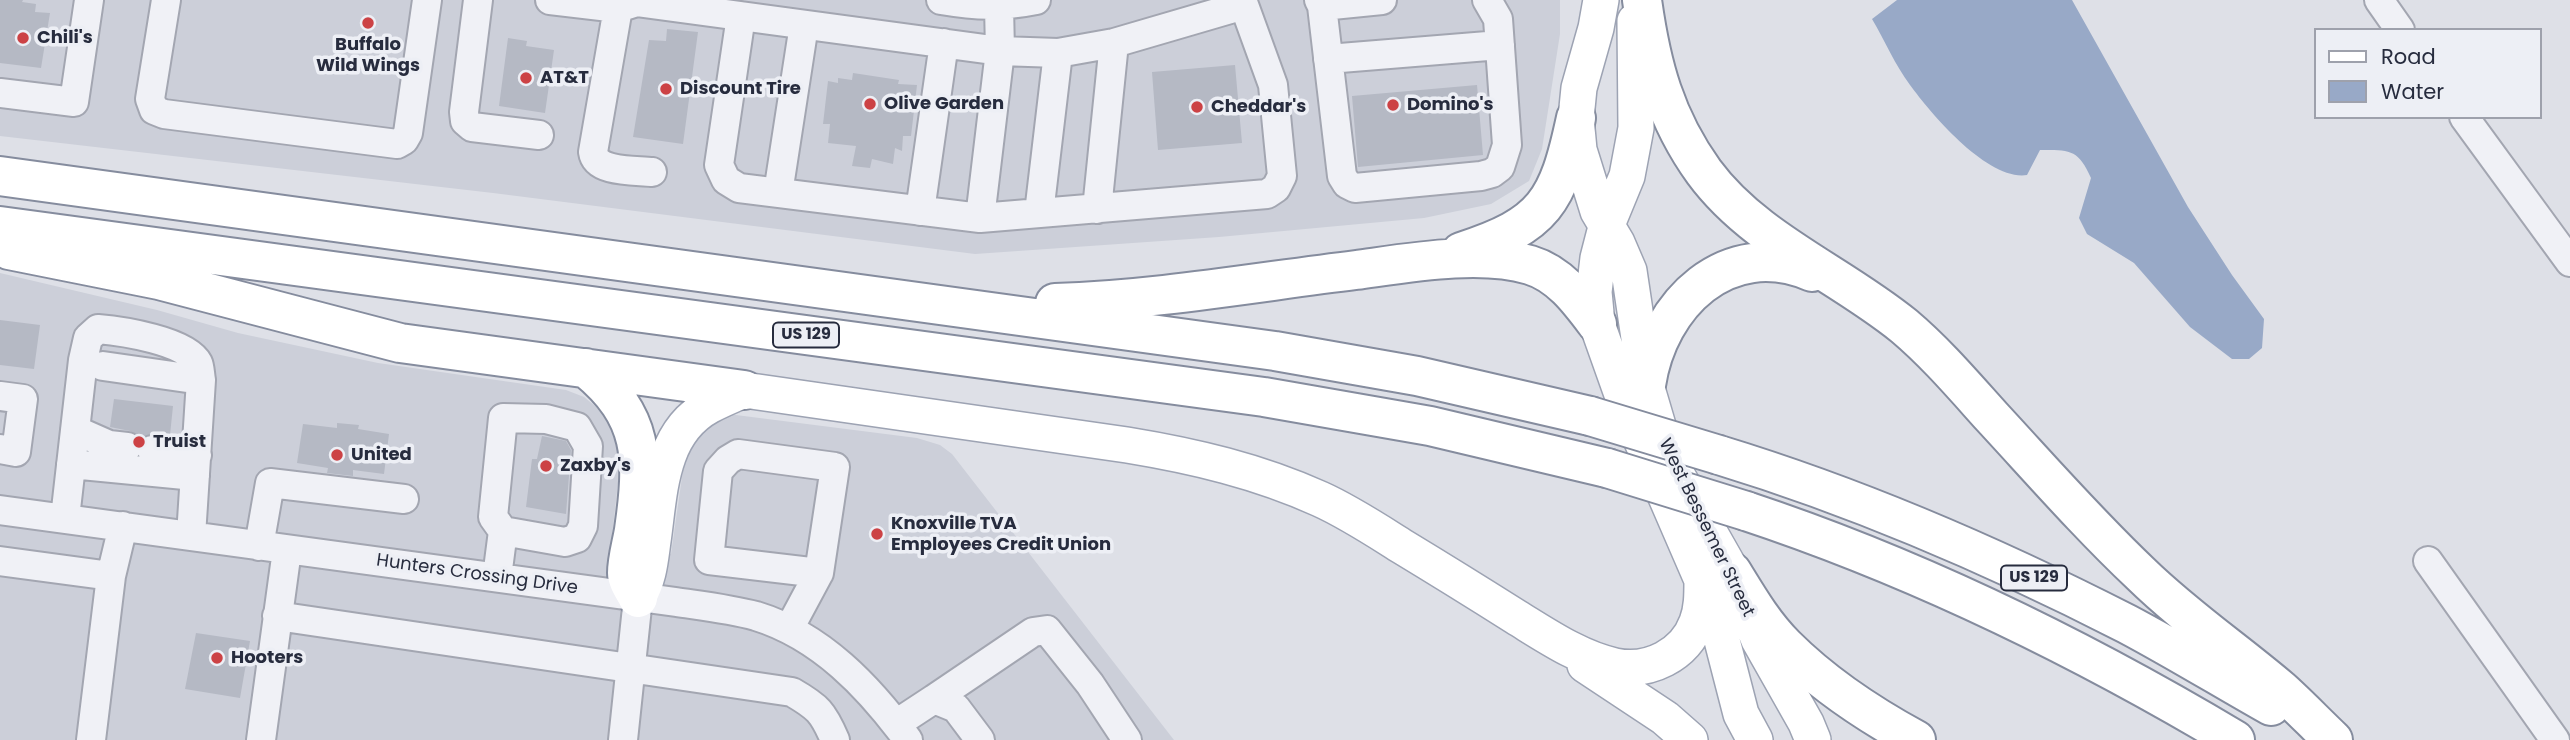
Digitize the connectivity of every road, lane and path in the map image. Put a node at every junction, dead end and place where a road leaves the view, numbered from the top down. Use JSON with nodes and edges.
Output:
{"nodes":[{"id":1,"x":89,"y":0,"type":"edge"},
{"id":2,"x":166,"y":0,"type":"edge"},
{"id":3,"x":427,"y":0,"type":"edge"},
{"id":4,"x":478,"y":0,"type":"edge"},
{"id":5,"x":550,"y":0,"type":"edge"},
{"id":6,"x":942,"y":0,"type":"edge"},
{"id":7,"x":1036,"y":0,"type":"edge"},
{"id":8,"x":1382,"y":0,"type":"edge"},
{"id":9,"x":1487,"y":0,"type":"edge"},
{"id":10,"x":1601,"y":0,"type":"edge"},
{"id":11,"x":1636,"y":0,"type":"edge"},
{"id":12,"x":1642,"y":0,"type":"edge"},
{"id":13,"x":2379,"y":0,"type":"edge"},
{"id":14,"x":1246,"y":2,"type":"edge"},
{"id":15,"x":630,"y":3,"type":"edge"},
{"id":16,"x":1320,"y":3,"type":"edge"},
{"id":17,"x":999,"y":6,"type":"junction"},
{"id":18,"x":752,"y":12,"type":"edge"},
{"id":19,"x":804,"y":25,"type":"junction"},
{"id":20,"x":2399,"y":28,"type":"edge"},
{"id":21,"x":944,"y":43,"type":"junction"},
{"id":22,"x":1114,"y":43,"type":"junction"},
{"id":23,"x":1500,"y":45,"type":"junction"},
{"id":24,"x":1000,"y":51,"type":"junction"},
{"id":25,"x":1058,"y":53,"type":"junction"},
{"id":26,"x":1328,"y":59,"type":"junction"},
{"id":27,"x":0,"y":93,"type":"edge"},
{"id":28,"x":1576,"y":118,"type":"junction"},
{"id":29,"x":2465,"y":119,"type":"edge"},
{"id":30,"x":539,"y":135,"type":"dead end"},
{"id":31,"x":652,"y":172,"type":"dead end"},
{"id":32,"x":0,"y":176,"type":"edge"},
{"id":33,"x":778,"y":193,"type":"junction"},
{"id":34,"x":1097,"y":209,"type":"junction"},
{"id":35,"x":920,"y":211,"type":"junction"},
{"id":36,"x":1040,"y":214,"type":"junction"},
{"id":37,"x":980,"y":218,"type":"junction"},
{"id":38,"x":0,"y":226,"type":"edge"},
{"id":39,"x":1606,"y":227,"type":"junction"},
{"id":40,"x":0,"y":248,"type":"edge"},
{"id":41,"x":1436,"y":260,"type":"junction"},
{"id":42,"x":2570,"y":262,"type":"edge"},
{"id":43,"x":1856,"y":291,"type":"junction"},
{"id":44,"x":955,"y":306,"type":"junction"},
{"id":45,"x":1597,"y":324,"type":"junction"},
{"id":46,"x":103,"y":366,"type":"dead end"},
{"id":47,"x":586,"y":368,"type":"junction"},
{"id":48,"x":201,"y":380,"type":"junction"},
{"id":49,"x":1646,"y":386,"type":"junction"},
{"id":50,"x":744,"y":390,"type":"junction"},
{"id":51,"x":0,"y":396,"type":"edge"},
{"id":52,"x":75,"y":430,"type":"junction"},
{"id":53,"x":0,"y":449,"type":"edge"},
{"id":54,"x":71,"y":464,"type":"junction"},
{"id":55,"x":196,"y":466,"type":"junction"},
{"id":56,"x":404,"y":499,"type":"dead end"},
{"id":57,"x":0,"y":510,"type":"edge"},
{"id":58,"x":65,"y":519,"type":"junction"},
{"id":59,"x":123,"y":526,"type":"junction"},
{"id":60,"x":508,"y":532,"type":"junction"},
{"id":61,"x":191,"y":536,"type":"junction"},
{"id":62,"x":259,"y":546,"type":"junction"},
{"id":63,"x":287,"y":550,"type":"junction"},
{"id":64,"x":0,"y":561,"type":"edge"},
{"id":65,"x":2428,"y":561,"type":"dead end"},
{"id":66,"x":819,"y":573,"type":"junction"},
{"id":67,"x":111,"y":576,"type":"junction"},
{"id":68,"x":1717,"y":576,"type":"junction"},
{"id":69,"x":498,"y":577,"type":"junction"},
{"id":70,"x":638,"y":598,"type":"junction"},
{"id":71,"x":277,"y":616,"type":"junction"},
{"id":72,"x":789,"y":629,"type":"junction"},
{"id":73,"x":1558,"y":643,"type":"junction"},
{"id":74,"x":632,"y":668,"type":"junction"},
{"id":75,"x":934,"y":699,"type":"junction"},
{"id":76,"x":902,"y":732,"type":"edge"},
{"id":77,"x":91,"y":740,"type":"edge"},
{"id":78,"x":261,"y":740,"type":"edge"},
{"id":79,"x":623,"y":740,"type":"edge"},
{"id":80,"x":835,"y":740,"type":"edge"},
{"id":81,"x":980,"y":740,"type":"edge"},
{"id":82,"x":1127,"y":740,"type":"edge"},
{"id":83,"x":1690,"y":740,"type":"edge"},
{"id":84,"x":1755,"y":740,"type":"edge"},
{"id":85,"x":1813,"y":740,"type":"edge"},
{"id":86,"x":1916,"y":740,"type":"edge"},
{"id":87,"x":2235,"y":740,"type":"edge"},
{"id":88,"x":2332,"y":740,"type":"edge"},
{"id":89,"x":2555,"y":740,"type":"edge"}],
"edges":[{"from":1,"to":27,"type":"street"},
{"from":2,"to":3,"type":"street"},
{"from":4,"to":30,"type":"street"},
{"from":5,"to":15,"type":"street"},
{"from":6,"to":17,"type":"street"},
{"from":7,"to":17,"type":"street"},
{"from":8,"to":16,"type":"street"},
{"from":9,"to":23,"type":"street"},
{"from":10,"to":28,"type":"main road","name":"West Bessemer Street"},
{"from":11,"to":39,"type":"main road","name":"West Bessemer Street"},
{"from":12,"to":43,"type":"highway"},
{"from":13,"to":20,"type":"street"},
{"from":14,"to":22,"type":"street"},
{"from":14,"to":34,"type":"street"},
{"from":15,"to":18,"type":"street"},
{"from":15,"to":31,"type":"street"},
{"from":16,"to":26,"type":"street"},
{"from":17,"to":24,"type":"street"},
{"from":18,"to":19,"type":"street"},
{"from":18,"to":33,"type":"street"},
{"from":19,"to":21,"type":"street"},
{"from":19,"to":33,"type":"street"},
{"from":21,"to":24,"type":"street"},
{"from":21,"to":35,"type":"street"},
{"from":22,"to":25,"type":"street"},
{"from":22,"to":34,"type":"street"},
{"from":23,"to":26,"type":"street"},
{"from":23,"to":26,"type":"street"},
{"from":24,"to":25,"type":"street"},
{"from":24,"to":37,"type":"street"},
{"from":25,"to":36,"type":"street"},
{"from":28,"to":39,"type":"main road","name":"West Bessemer Street"},
{"from":28,"to":41,"type":"highway"},
{"from":29,"to":42,"type":"street"},
{"from":32,"to":44,"type":"highway","number":"US 129"},
{"from":33,"to":35,"type":"street"},
{"from":34,"to":36,"type":"street"},
{"from":35,"to":37,"type":"street"},
{"from":36,"to":37,"type":"street"},
{"from":38,"to":87,"type":"highway","number":"US 129","bridge":true},
{"from":39,"to":45,"type":"main road","name":"West Bessemer Street"},
{"from":39,"to":49,"type":"main road","name":"West Bessemer Street"},
{"from":40,"to":47,"type":"highway"},
{"from":41,"to":44,"type":"highway"},
{"from":41,"to":45,"type":"highway"},
{"from":43,"to":49,"type":"highway"},
{"from":43,"to":88,"type":"highway"},
{"from":44,"to":88,"type":"highway","number":"US 129","bridge":true},
{"from":45,"to":68,"type":"main road","name":"West Bessemer Street"},
{"from":46,"to":48,"type":"street"},
{"from":47,"to":50,"type":"highway"},
{"from":47,"to":70,"type":"highway"},
{"from":48,"to":52,"type":"street"},
{"from":48,"to":55,"type":"street"},
{"from":49,"to":68,"type":"main road","name":"West Bessemer Street"},
{"from":50,"to":70,"type":"main road"},
{"from":50,"to":73,"type":"main road"},
{"from":51,"to":53,"type":"street"},
{"from":52,"to":54,"type":"street"},
{"from":52,"to":55,"type":"street"},
{"from":54,"to":55,"type":"street"},
{"from":54,"to":58,"type":"street"},
{"from":55,"to":61,"type":"street"},
{"from":56,"to":62,"type":"street"},
{"from":57,"to":58,"type":"street","name":"Hunters Crossing Drive"},
{"from":58,"to":59,"type":"street","name":"Hunters Crossing Drive"},
{"from":59,"to":61,"type":"street","name":"Hunters Crossing Drive"},
{"from":59,"to":67,"type":"street"},
{"from":60,"to":60,"type":"street"},
{"from":60,"to":69,"type":"street"},
{"from":61,"to":62,"type":"street","name":"Hunters Crossing Drive"},
{"from":62,"to":63,"type":"street","name":"Hunters Crossing Drive"},
{"from":63,"to":69,"type":"street","name":"Hunters Crossing Drive"},
{"from":63,"to":71,"type":"street"},
{"from":64,"to":67,"type":"street"},
{"from":65,"to":89,"type":"street"},
{"from":66,"to":66,"type":"street"},
{"from":66,"to":72,"type":"street"},
{"from":67,"to":77,"type":"street"},
{"from":68,"to":73,"type":"main road"},
{"from":68,"to":84,"type":"main road","name":"West Bessemer Street"},
{"from":68,"to":85,"type":"main road","name":"West Bessemer Street"},
{"from":68,"to":86,"type":"highway"},
{"from":69,"to":70,"type":"street","name":"Hunters Crossing Drive"},
{"from":70,"to":72,"type":"street","name":"Hunters Crossing Drive"},
{"from":70,"to":74,"type":"street"},
{"from":71,"to":74,"type":"street"},
{"from":71,"to":78,"type":"street"},
{"from":72,"to":76,"type":"street","name":"Hunters Crossing Drive"},
{"from":73,"to":83,"type":"main road"},
{"from":74,"to":79,"type":"street"},
{"from":74,"to":80,"type":"street"},
{"from":75,"to":76,"type":"street"},
{"from":75,"to":81,"type":"street"},
{"from":75,"to":82,"type":"street"}]}
